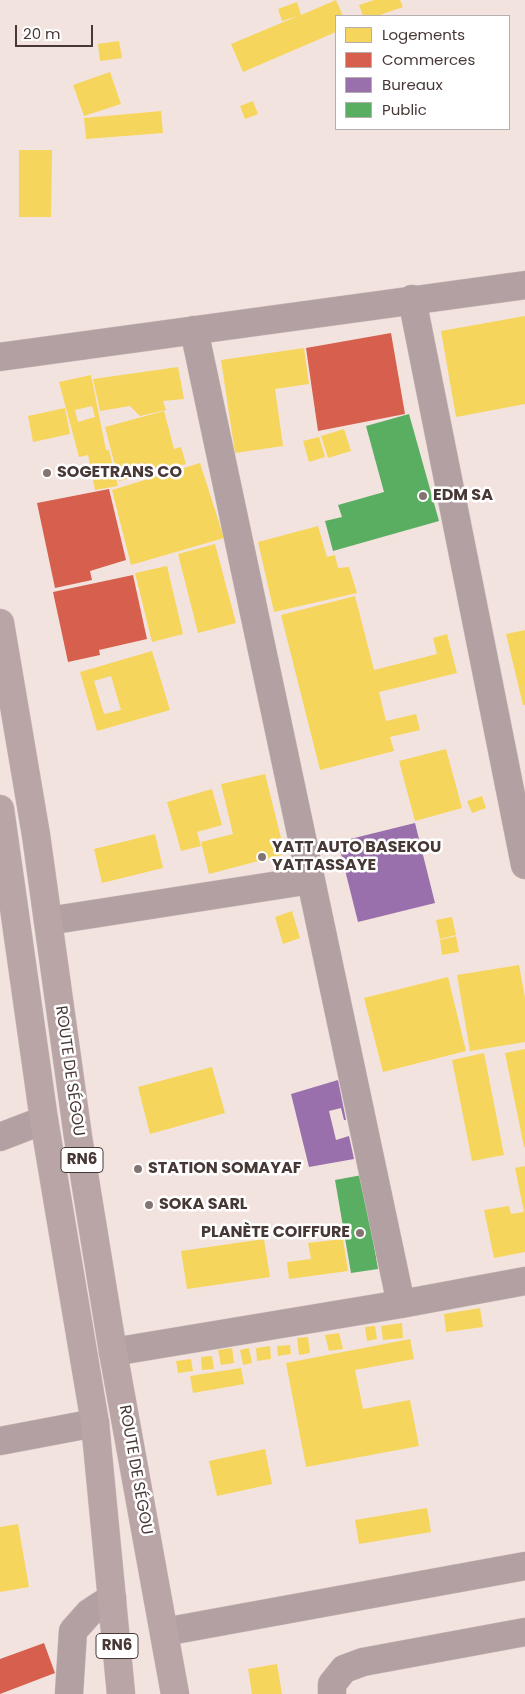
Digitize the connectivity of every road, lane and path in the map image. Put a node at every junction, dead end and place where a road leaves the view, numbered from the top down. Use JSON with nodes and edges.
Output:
{"nodes":[{"id":1,"x":525,"y":285,"type":"edge"},
{"id":2,"x":412,"y":299,"type":"junction"},
{"id":3,"x":194,"y":330,"type":"junction"},
{"id":4,"x":0,"y":357,"type":"edge"},
{"id":5,"x":0,"y":624,"type":"edge"},
{"id":6,"x":1,"y":816,"type":"edge"},
{"id":7,"x":525,"y":865,"type":"edge"},
{"id":8,"x":311,"y":880,"type":"junction"},
{"id":9,"x":48,"y":921,"type":"junction"},
{"id":10,"x":44,"y":1120,"type":"junction"},
{"id":11,"x":0,"y":1137,"type":"edge"},
{"id":12,"x":525,"y":1281,"type":"edge"},
{"id":13,"x":401,"y":1304,"type":"junction"},
{"id":14,"x":113,"y":1352,"type":"junction"},
{"id":15,"x":94,"y":1423,"type":"junction"},
{"id":16,"x":0,"y":1441,"type":"edge"},
{"id":17,"x":525,"y":1566,"type":"edge"},
{"id":18,"x":112,"y":1598,"type":"junction"},
{"id":19,"x":164,"y":1632,"type":"junction"},
{"id":20,"x":525,"y":1632,"type":"edge"},
{"id":21,"x":69,"y":1694,"type":"edge"},
{"id":22,"x":121,"y":1694,"type":"edge"},
{"id":23,"x":175,"y":1694,"type":"edge"},
{"id":24,"x":332,"y":1694,"type":"edge"}],
"edges":[{"from":1,"to":2,"type":"street"},
{"from":2,"to":3,"type":"street"},
{"from":2,"to":7,"type":"street"},
{"from":3,"to":4,"type":"street"},
{"from":3,"to":8,"type":"street"},
{"from":5,"to":9,"type":"highway","name":"ROUTE DE SÉGOU","number":"RN6"},
{"from":6,"to":10,"type":"highway","name":"ROUTE DE SÉGOU","number":"RN6"},
{"from":8,"to":9,"type":"street"},
{"from":8,"to":13,"type":"street"},
{"from":9,"to":14,"type":"highway","name":"ROUTE DE SÉGOU","number":"RN6"},
{"from":10,"to":11,"type":"street"},
{"from":10,"to":15,"type":"highway","name":"ROUTE DE SÉGOU","number":"RN6"},
{"from":12,"to":13,"type":"street"},
{"from":13,"to":14,"type":"street"},
{"from":14,"to":19,"type":"highway","name":"ROUTE DE SÉGOU","number":"RN6"},
{"from":15,"to":16,"type":"street"},
{"from":15,"to":18,"type":"highway","name":"ROUTE DE SÉGOU","number":"RN6"},
{"from":17,"to":19,"type":"street"},
{"from":18,"to":21,"type":"street"},
{"from":18,"to":22,"type":"highway","name":"ROUTE DE SÉGOU","number":"RN6"},
{"from":19,"to":23,"type":"highway","name":"ROUTE DE SÉGOU","number":"RN6"},
{"from":20,"to":24,"type":"street"}]}
